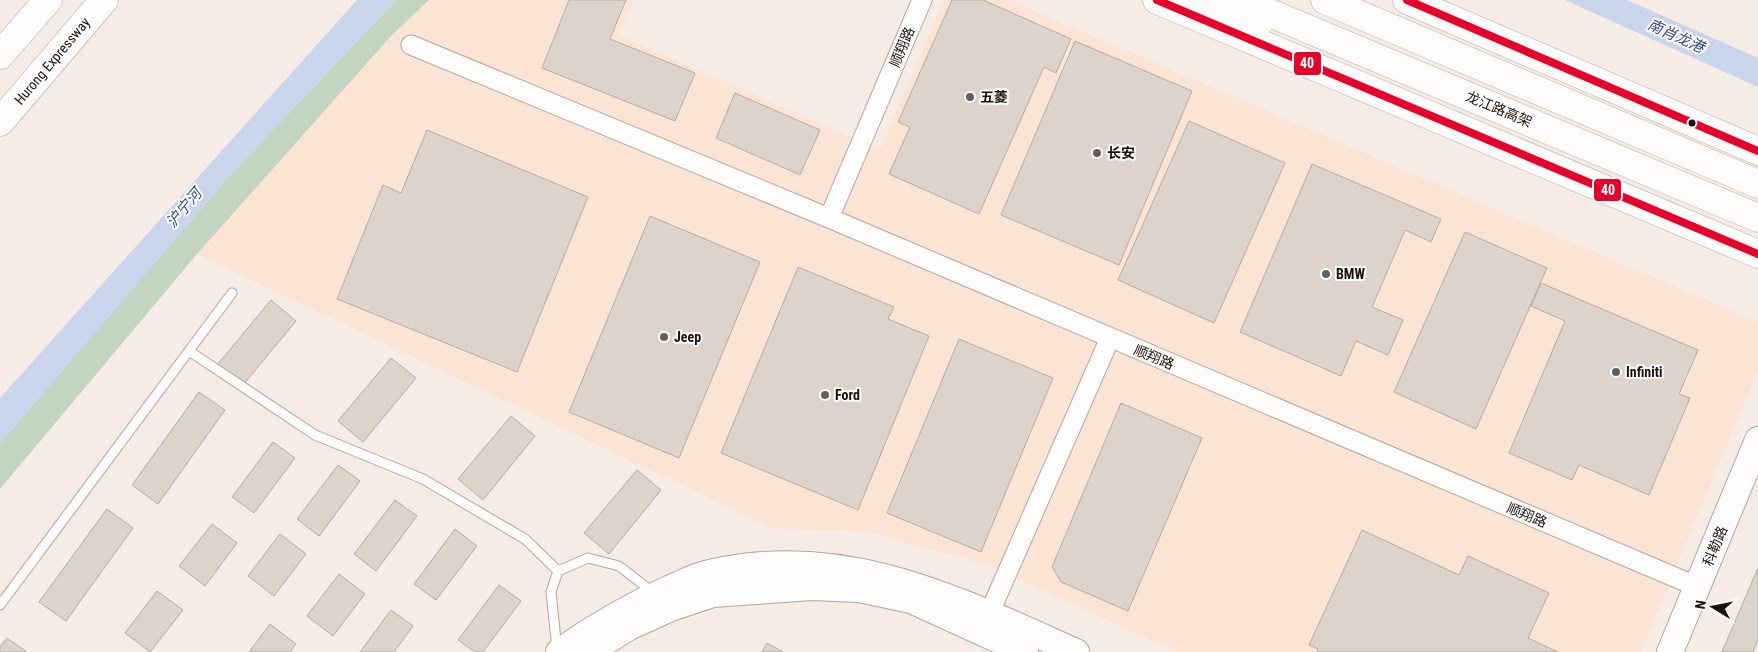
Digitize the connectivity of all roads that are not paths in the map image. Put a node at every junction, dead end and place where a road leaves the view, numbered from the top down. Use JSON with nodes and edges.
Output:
{"nodes":[{"id":1,"x":48,"y":0,"type":"edge"},
{"id":2,"x":104,"y":0,"type":"edge"},
{"id":3,"x":922,"y":0,"type":"edge"},
{"id":4,"x":1157,"y":0,"type":"edge"},
{"id":5,"x":1196,"y":0,"type":"edge"},
{"id":6,"x":1239,"y":0,"type":"edge"},
{"id":7,"x":1326,"y":0,"type":"edge"},
{"id":8,"x":1350,"y":0,"type":"edge"},
{"id":9,"x":1407,"y":0,"type":"edge"},
{"id":10,"x":411,"y":45,"type":"dead end"},
{"id":11,"x":0,"y":55,"type":"edge"},
{"id":12,"x":1491,"y":71,"type":"junction"},
{"id":13,"x":1477,"y":100,"type":"junction"},
{"id":14,"x":0,"y":122,"type":"edge"},
{"id":15,"x":1758,"y":151,"type":"edge"},
{"id":16,"x":1758,"y":184,"type":"edge"},
{"id":17,"x":829,"y":218,"type":"junction"},
{"id":18,"x":1758,"y":218,"type":"edge"},
{"id":19,"x":1758,"y":254,"type":"edge"},
{"id":20,"x":232,"y":293,"type":"dead end"},
{"id":21,"x":1110,"y":338,"type":"junction"},
{"id":22,"x":189,"y":351,"type":"junction"},
{"id":23,"x":1758,"y":440,"type":"edge"},
{"id":24,"x":558,"y":571,"type":"junction"},
{"id":25,"x":1698,"y":587,"type":"junction"},
{"id":26,"x":656,"y":594,"type":"junction"},
{"id":27,"x":0,"y":605,"type":"edge"},
{"id":28,"x":989,"y":614,"type":"junction"},
{"id":29,"x":558,"y":652,"type":"edge"},
{"id":30,"x":589,"y":652,"type":"edge"},
{"id":31,"x":1025,"y":652,"type":"edge"},
{"id":32,"x":1076,"y":652,"type":"edge"},
{"id":33,"x":1670,"y":652,"type":"edge"}],
"edges":[{"from":1,"to":11,"type":"main road"},
{"from":2,"to":14,"type":"main road","name":"Hurong Expressway"},
{"from":3,"to":17,"type":"street","name":"顺翔路"},
{"from":4,"to":19,"type":"main road"},
{"from":5,"to":13,"type":"main road"},
{"from":6,"to":13,"type":"main road","name":"龙江路高架"},
{"from":7,"to":12,"type":"main road"},
{"from":8,"to":12,"type":"main road"},
{"from":9,"to":15,"type":"main road"},
{"from":10,"to":17,"type":"street"},
{"from":12,"to":16,"type":"main road"},
{"from":13,"to":18,"type":"main road","name":"龙江路高架"},
{"from":17,"to":21,"type":"street","name":"顺翔路"},
{"from":20,"to":22,"type":"lane"},
{"from":21,"to":25,"type":"street","name":"顺翔路"},
{"from":21,"to":28,"type":"street"},
{"from":22,"to":24,"type":"lane"},
{"from":22,"to":27,"type":"lane"},
{"from":23,"to":25,"type":"street","name":"科勒路"},
{"from":24,"to":26,"type":"lane"},
{"from":24,"to":29,"type":"lane"},
{"from":25,"to":33,"type":"street","name":"科勒路"},
{"from":26,"to":28,"type":"street"},
{"from":26,"to":29,"type":"street"},
{"from":28,"to":32,"type":"street"},
{"from":30,"to":31,"type":"street"}]}
